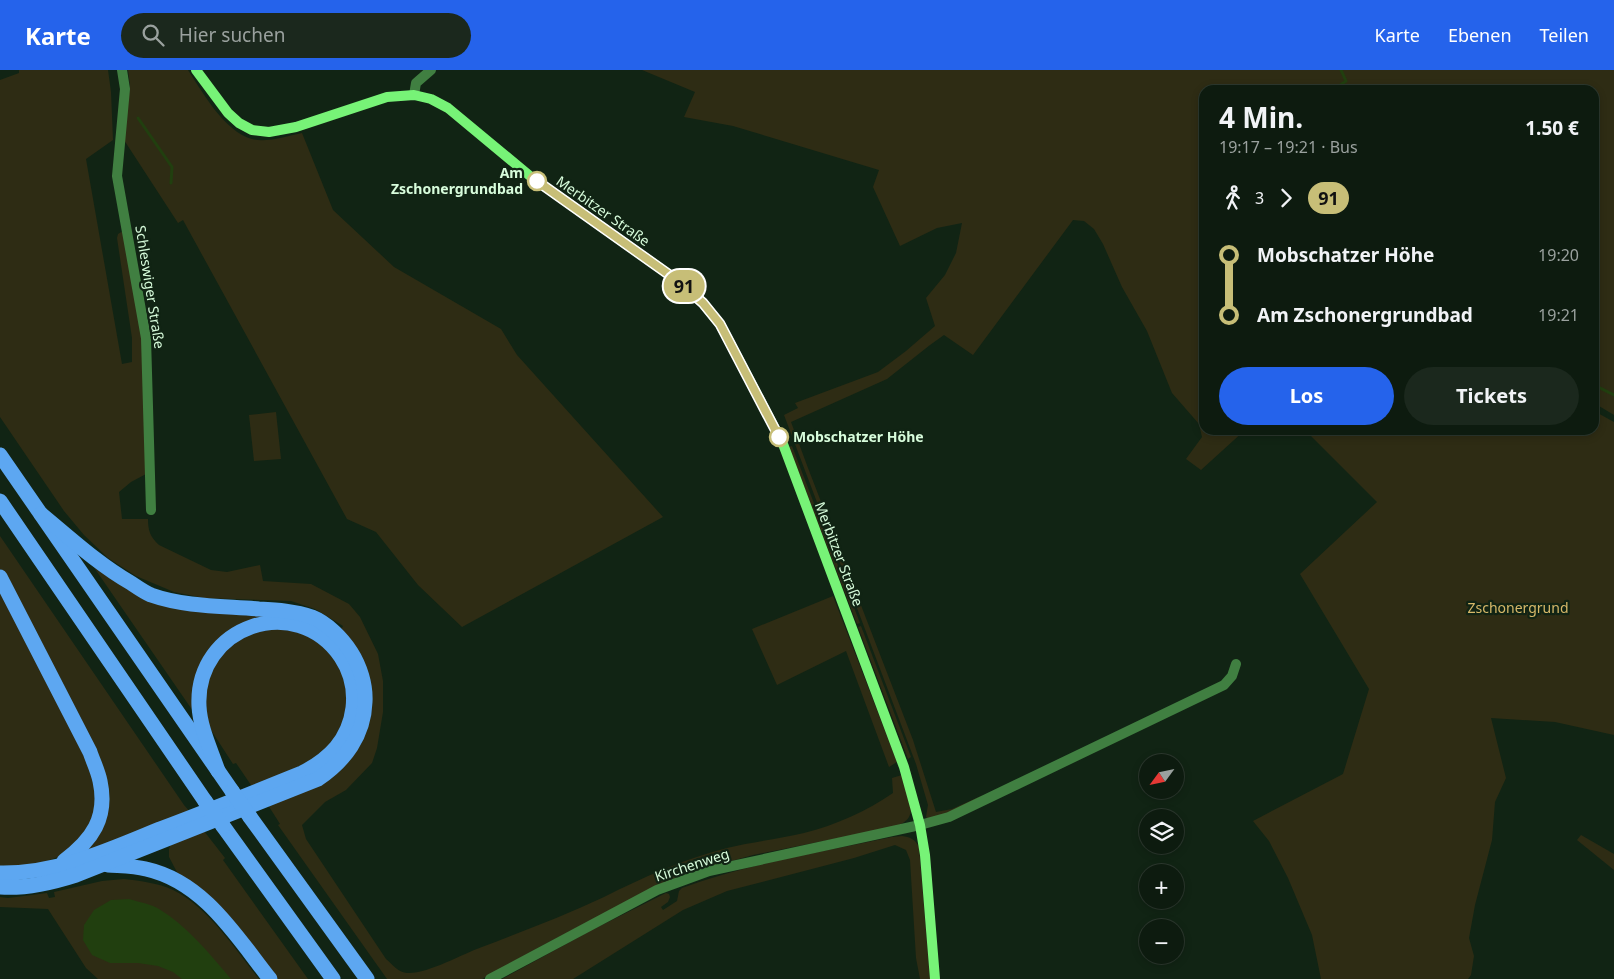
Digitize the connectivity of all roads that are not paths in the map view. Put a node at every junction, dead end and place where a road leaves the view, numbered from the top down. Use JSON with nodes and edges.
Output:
{"nodes":[{"id":1,"x":122,"y":70,"type":"edge"},
{"id":2,"x":196,"y":70,"type":"edge"},
{"id":3,"x":431,"y":70,"type":"edge"},
{"id":4,"x":414,"y":95,"type":"junction"},
{"id":5,"x":0,"y":455,"type":"edge"},
{"id":6,"x":0,"y":501,"type":"edge"},
{"id":7,"x":151,"y":510,"type":"dead end"},
{"id":8,"x":41,"y":514,"type":"junction"},
{"id":9,"x":0,"y":577,"type":"edge"},
{"id":10,"x":1236,"y":664,"type":"dead end"},
{"id":11,"x":218,"y":771,"type":"junction"},
{"id":12,"x":920,"y":825,"type":"junction"},
{"id":13,"x":104,"y":864,"type":"junction"},
{"id":14,"x":58,"y":865,"type":"junction"},
{"id":15,"x":0,"y":873,"type":"edge"},
{"id":16,"x":0,"y":887,"type":"edge"},
{"id":17,"x":270,"y":979,"type":"edge"},
{"id":18,"x":333,"y":979,"type":"edge"},
{"id":19,"x":367,"y":979,"type":"edge"},
{"id":20,"x":490,"y":979,"type":"edge"},
{"id":21,"x":935,"y":979,"type":"edge"}],
"edges":[{"from":1,"to":7,"type":"street","name":"Schleswiger Straße"},
{"from":2,"to":4,"type":"street","name":"Merbitzer Straße"},
{"from":3,"to":4,"type":"street"},
{"from":4,"to":12,"type":"street","name":"Merbitzer Straße"},
{"from":5,"to":8,"type":"highway"},
{"from":6,"to":18,"type":"highway","bridge":true},
{"from":8,"to":11,"type":"highway"},
{"from":8,"to":13,"type":"highway"},
{"from":9,"to":14,"type":"highway"},
{"from":10,"to":12,"type":"street"},
{"from":11,"to":14,"type":"highway"},
{"from":11,"to":19,"type":"highway","bridge":true},
{"from":12,"to":20,"type":"street","name":"Kirchenweg"},
{"from":12,"to":21,"type":"street","name":"Merbitzer Straße"},
{"from":13,"to":16,"type":"highway"},
{"from":13,"to":17,"type":"highway"},
{"from":14,"to":15,"type":"highway"}]}
